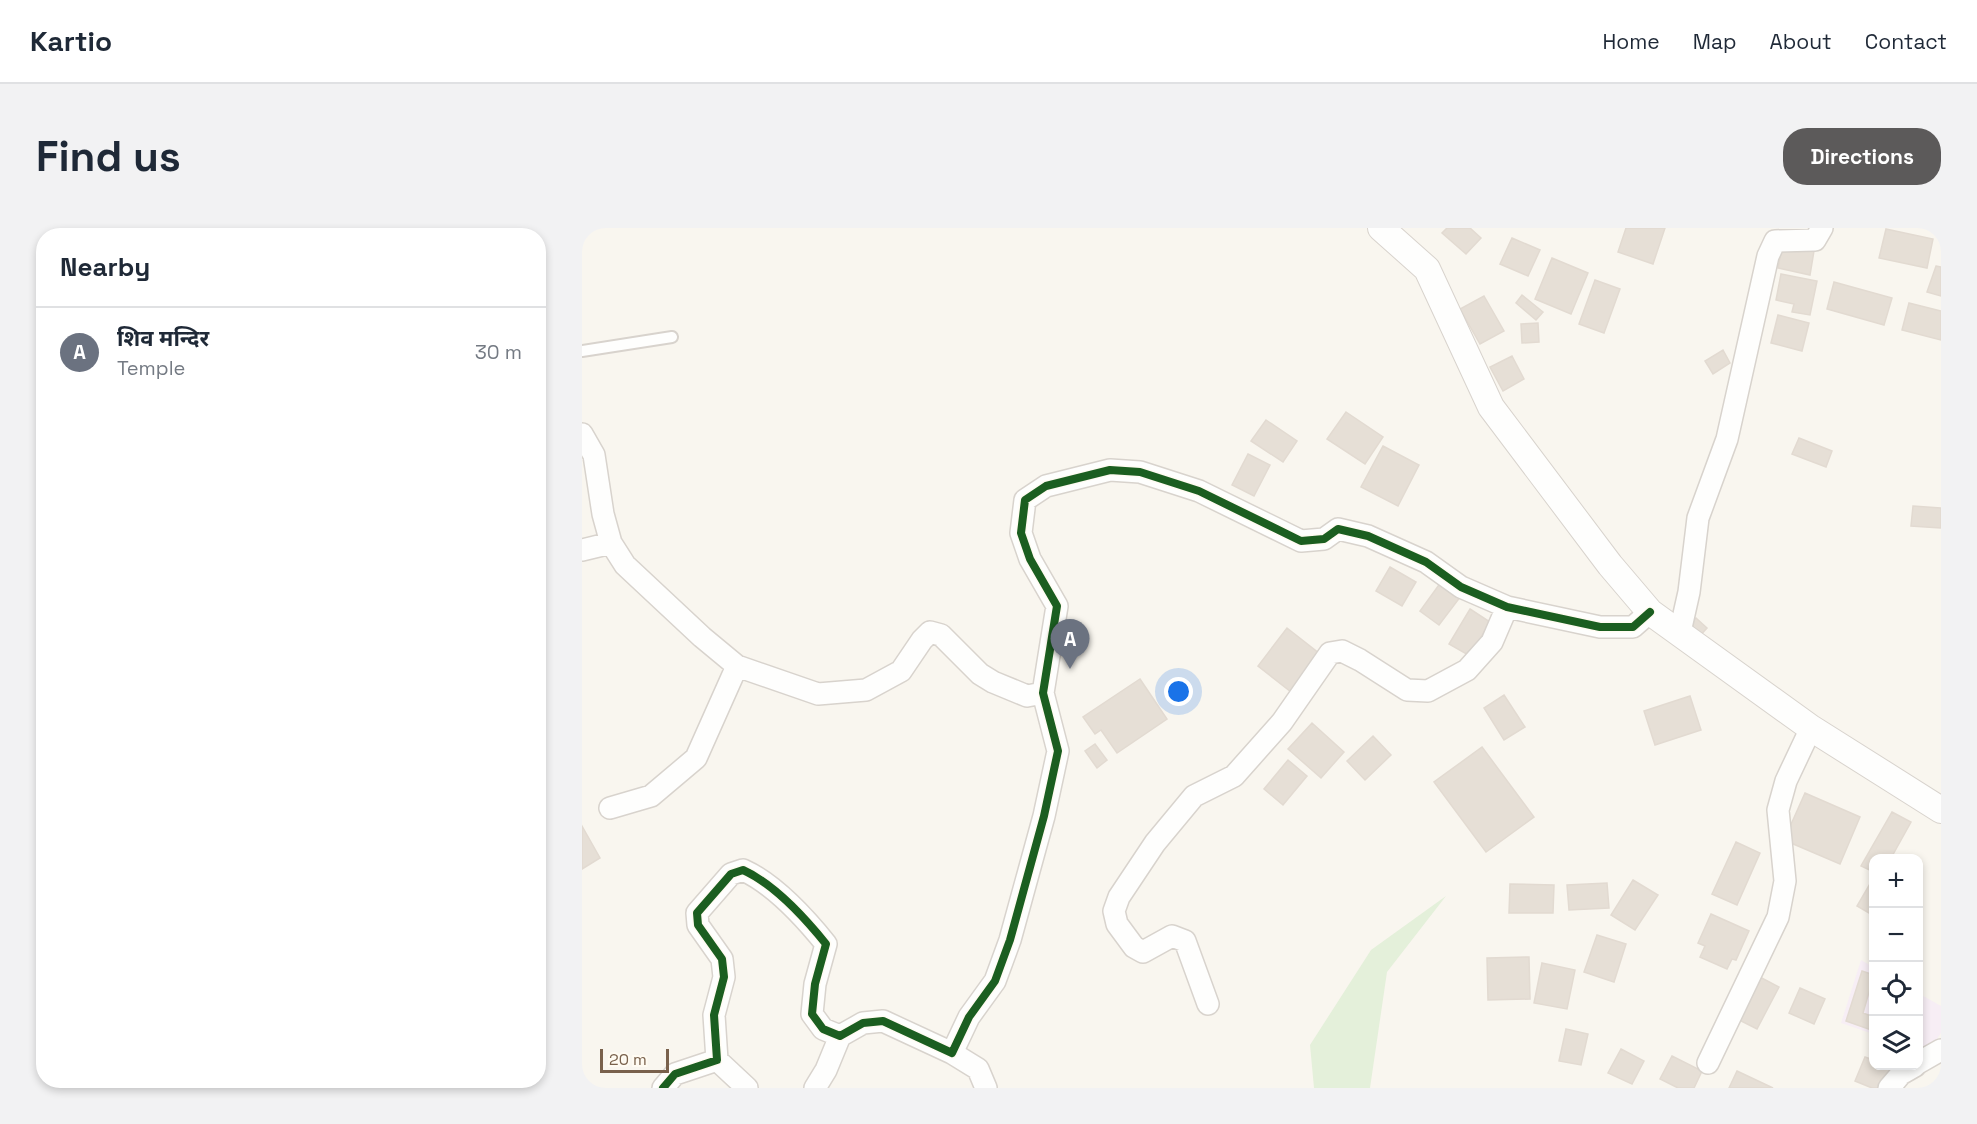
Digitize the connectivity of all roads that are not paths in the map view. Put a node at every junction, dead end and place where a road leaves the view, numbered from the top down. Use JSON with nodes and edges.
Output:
{"nodes":[{"id":1,"x":1381,"y":228,"type":"edge"},
{"id":2,"x":1822,"y":228,"type":"edge"},
{"id":3,"x":672,"y":337,"type":"dead end"},
{"id":4,"x":582,"y":351,"type":"edge"},
{"id":5,"x":582,"y":434,"type":"edge"},
{"id":6,"x":588,"y":449,"type":"edge"},
{"id":7,"x":611,"y":543,"type":"junction"},
{"id":8,"x":582,"y":550,"type":"edge"},
{"id":9,"x":1507,"y":607,"type":"junction"},
{"id":10,"x":1650,"y":612,"type":"junction"},
{"id":11,"x":1680,"y":632,"type":"junction"},
{"id":12,"x":737,"y":666,"type":"junction"},
{"id":13,"x":1043,"y":693,"type":"junction"},
{"id":14,"x":1810,"y":728,"type":"junction"},
{"id":15,"x":610,"y":808,"type":"dead end"},
{"id":16,"x":1941,"y":810,"type":"edge"},
{"id":17,"x":1208,"y":1004,"type":"dead end"},
{"id":18,"x":840,"y":1036,"type":"junction"},
{"id":19,"x":1941,"y":1050,"type":"edge"},
{"id":20,"x":952,"y":1053,"type":"junction"},
{"id":21,"x":717,"y":1060,"type":"junction"},
{"id":22,"x":1923,"y":1060,"type":"edge"},
{"id":23,"x":1708,"y":1063,"type":"dead end"},
{"id":24,"x":1907,"y":1070,"type":"edge"},
{"id":25,"x":663,"y":1088,"type":"edge"},
{"id":26,"x":747,"y":1088,"type":"edge"},
{"id":27,"x":815,"y":1088,"type":"edge"},
{"id":28,"x":986,"y":1088,"type":"edge"},
{"id":29,"x":1889,"y":1088,"type":"edge"}],
"edges":[{"from":1,"to":10,"type":"street"},
{"from":2,"to":11,"type":"street"},
{"from":3,"to":4,"type":"lane"},
{"from":5,"to":6,"type":"street"},
{"from":6,"to":7,"type":"street"},
{"from":7,"to":8,"type":"street"},
{"from":7,"to":12,"type":"street"},
{"from":9,"to":10,"type":"street"},
{"from":9,"to":13,"type":"street"},
{"from":9,"to":17,"type":"street"},
{"from":10,"to":11,"type":"street"},
{"from":11,"to":14,"type":"street"},
{"from":12,"to":13,"type":"street"},
{"from":12,"to":15,"type":"street"},
{"from":13,"to":20,"type":"street"},
{"from":14,"to":16,"type":"street"},
{"from":14,"to":23,"type":"street"},
{"from":18,"to":20,"type":"street"},
{"from":18,"to":21,"type":"street"},
{"from":18,"to":27,"type":"street"},
{"from":19,"to":22,"type":"street"},
{"from":20,"to":28,"type":"street"},
{"from":21,"to":25,"type":"street"},
{"from":21,"to":26,"type":"street"},
{"from":24,"to":29,"type":"street"}]}
